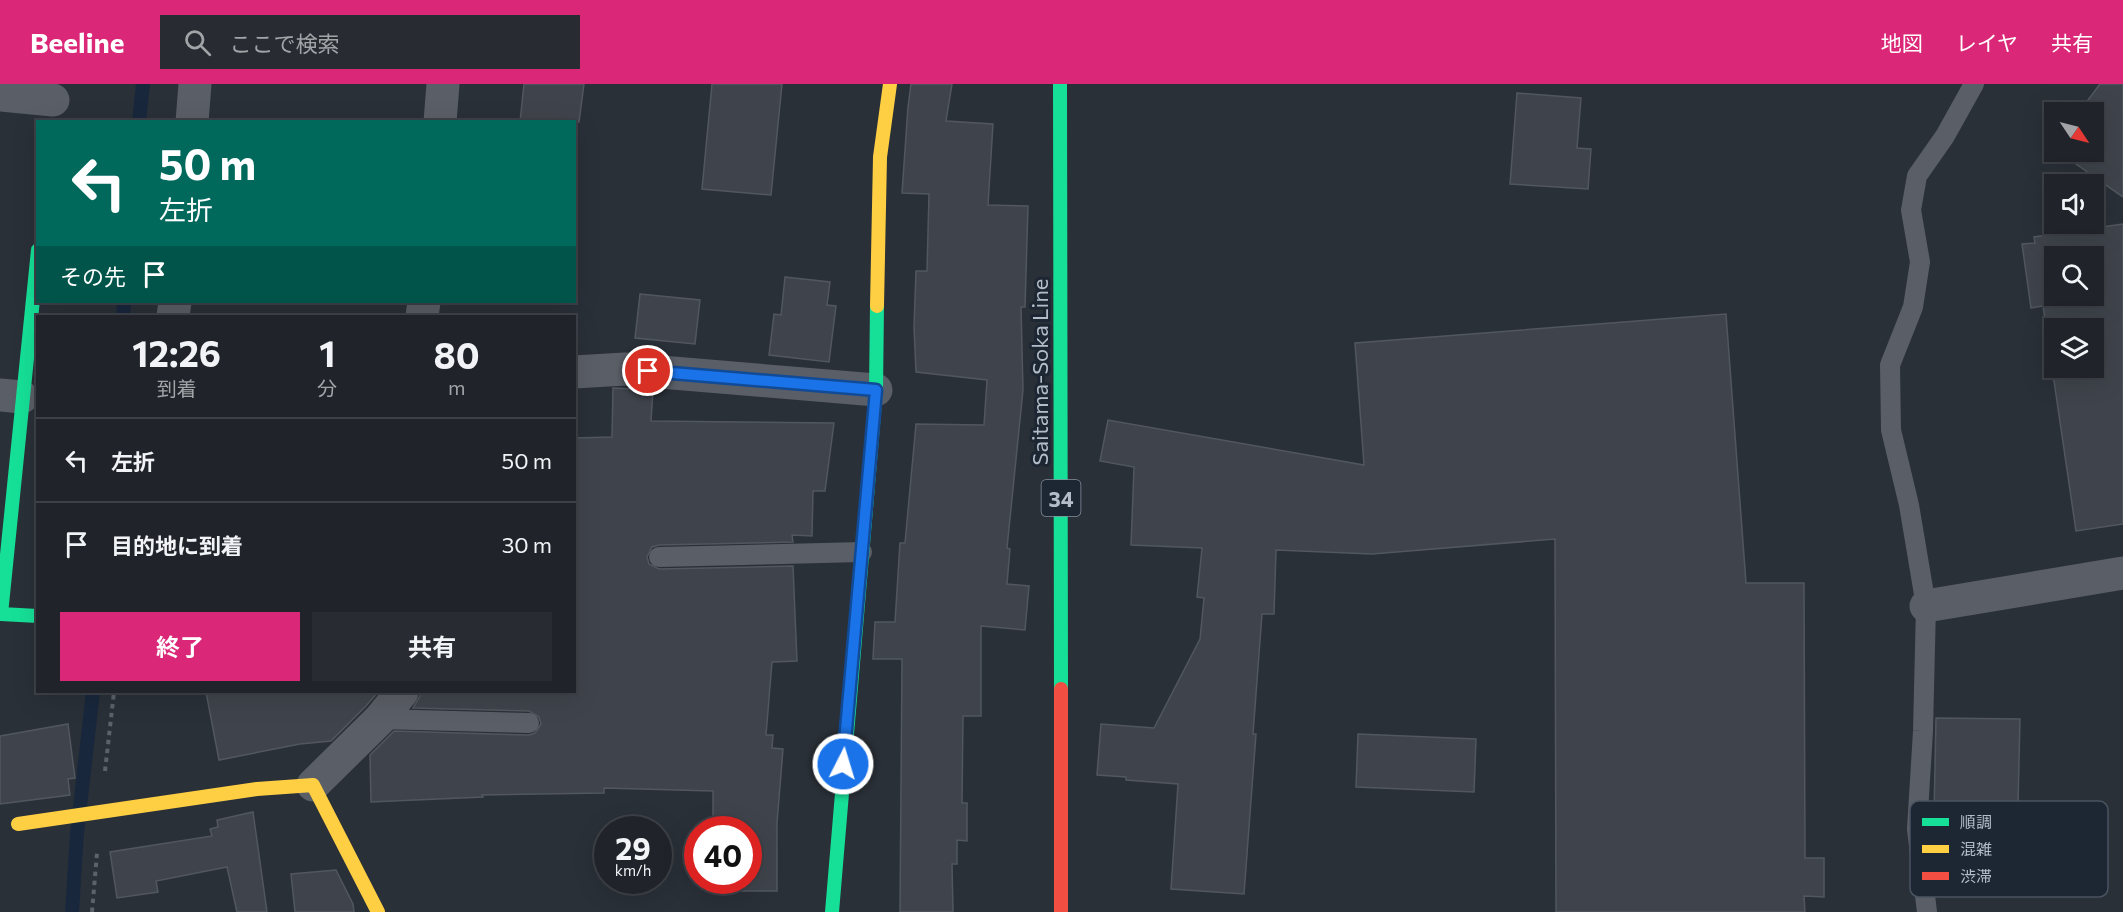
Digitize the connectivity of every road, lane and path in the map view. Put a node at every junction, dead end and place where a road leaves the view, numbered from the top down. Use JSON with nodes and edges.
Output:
{"nodes":[{"id":1,"x":195,"y":84,"type":"edge"},
{"id":2,"x":443,"y":84,"type":"edge"},
{"id":3,"x":890,"y":84,"type":"edge"},
{"id":4,"x":1060,"y":84,"type":"edge"},
{"id":5,"x":1974,"y":84,"type":"edge"},
{"id":6,"x":0,"y":95,"type":"edge"},
{"id":7,"x":53,"y":102,"type":"edge"},
{"id":8,"x":192,"y":120,"type":"edge"},
{"id":9,"x":440,"y":120,"type":"edge"},
{"id":10,"x":36,"y":261,"type":"edge"},
{"id":11,"x":576,"y":372,"type":"edge"},
{"id":12,"x":876,"y":390,"type":"junction"},
{"id":13,"x":11,"y":396,"type":"edge"},
{"id":14,"x":862,"y":552,"type":"junction"},
{"id":15,"x":659,"y":557,"type":"dead end"},
{"id":16,"x":2123,"y":573,"type":"edge"},
{"id":17,"x":1926,"y":606,"type":"junction"},
{"id":18,"x":36,"y":616,"type":"edge"},
{"id":19,"x":401,"y":693,"type":"edge"},
{"id":20,"x":380,"y":719,"type":"junction"},
{"id":21,"x":529,"y":723,"type":"dead end"},
{"id":22,"x":314,"y":785,"type":"junction"},
{"id":23,"x":1919,"y":801,"type":"edge"},
{"id":24,"x":18,"y":824,"type":"dead end"},
{"id":25,"x":1925,"y":897,"type":"edge"},
{"id":26,"x":378,"y":912,"type":"edge"},
{"id":27,"x":832,"y":912,"type":"edge"},
{"id":28,"x":1061,"y":912,"type":"edge"},
{"id":29,"x":1927,"y":912,"type":"edge"}],
"edges":[{"from":1,"to":8,"type":"street"},
{"from":2,"to":9,"type":"street"},
{"from":3,"to":12,"type":"street"},
{"from":4,"to":28,"type":"street","name":"Saitama-Soka Line","number":"34"},
{"from":5,"to":17,"type":"lane"},
{"from":6,"to":7,"type":"street"},
{"from":10,"to":13,"type":"street"},
{"from":11,"to":12,"type":"street"},
{"from":12,"to":14,"type":"street"},
{"from":13,"to":18,"type":"street"},
{"from":14,"to":15,"type":"lane"},
{"from":14,"to":27,"type":"street"},
{"from":16,"to":17,"type":"street"},
{"from":17,"to":23,"type":"lane"},
{"from":19,"to":20,"type":"street"},
{"from":20,"to":21,"type":"lane"},
{"from":20,"to":22,"type":"street"},
{"from":22,"to":24,"type":"street"},
{"from":22,"to":26,"type":"street"},
{"from":25,"to":29,"type":"lane"}]}
